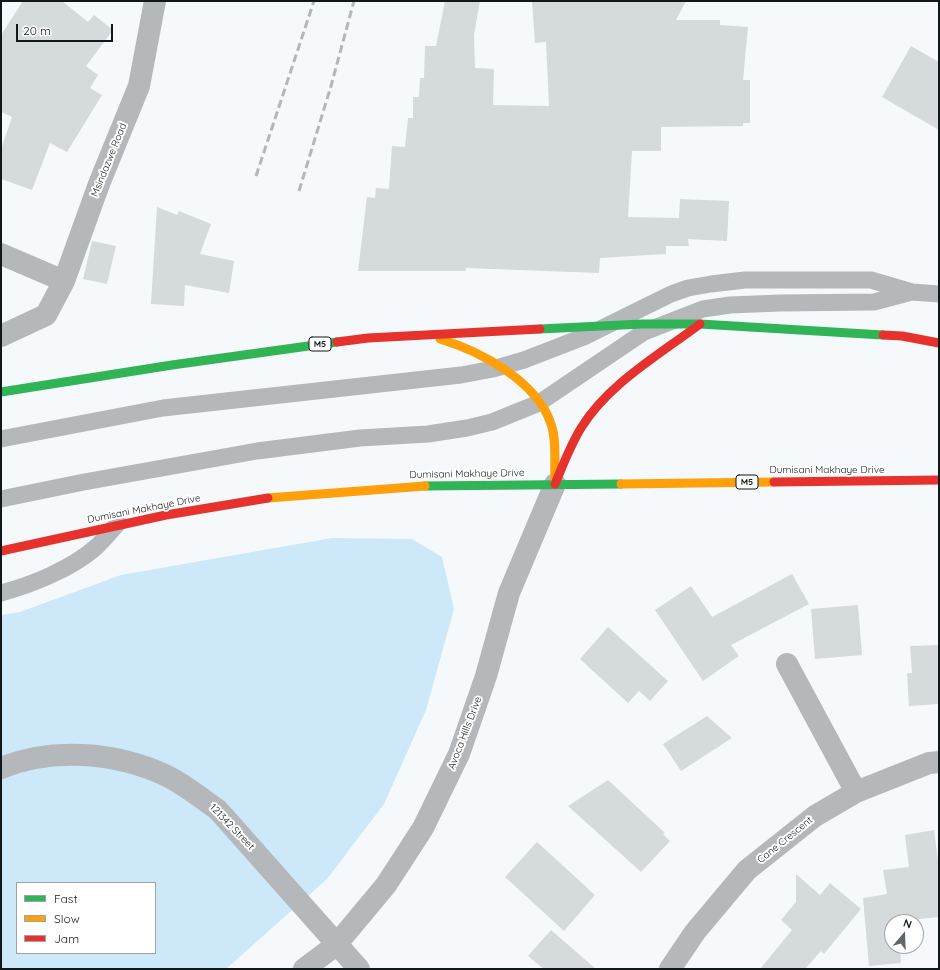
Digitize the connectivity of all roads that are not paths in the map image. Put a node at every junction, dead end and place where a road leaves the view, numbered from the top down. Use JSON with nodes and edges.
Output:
{"nodes":[{"id":1,"x":155,"y":1,"type":"edge"},
{"id":2,"x":1,"y":254,"type":"edge"},
{"id":3,"x":64,"y":281,"type":"junction"},
{"id":4,"x":912,"y":292,"type":"junction"},
{"id":5,"x":939,"y":294,"type":"edge"},
{"id":6,"x":665,"y":324,"type":"junction"},
{"id":7,"x":700,"y":324,"type":"junction"},
{"id":8,"x":607,"y":326,"type":"junction"},
{"id":9,"x":1,"y":336,"type":"edge"},
{"id":10,"x":427,"y":336,"type":"junction"},
{"id":11,"x":939,"y":343,"type":"edge"},
{"id":12,"x":500,"y":367,"type":"junction"},
{"id":13,"x":3,"y":391,"type":"edge"},
{"id":14,"x":539,"y":403,"type":"junction"},
{"id":15,"x":1,"y":439,"type":"edge"},
{"id":16,"x":939,"y":480,"type":"edge"},
{"id":17,"x":555,"y":484,"type":"junction"},
{"id":18,"x":1,"y":499,"type":"edge"},
{"id":19,"x":118,"y":523,"type":"junction"},
{"id":20,"x":1,"y":551,"type":"edge"},
{"id":21,"x":1,"y":593,"type":"edge"},
{"id":22,"x":787,"y":664,"type":"dead end"},
{"id":23,"x":939,"y":762,"type":"edge"},
{"id":24,"x":1,"y":768,"type":"edge"},
{"id":25,"x":856,"y":792,"type":"junction"},
{"id":26,"x":336,"y":945,"type":"junction"},
{"id":27,"x":304,"y":969,"type":"edge"},
{"id":28,"x":359,"y":969,"type":"edge"},
{"id":29,"x":670,"y":969,"type":"edge"}],
"edges":[{"from":1,"to":3,"type":"street","name":"Msindazwe Road"},
{"from":2,"to":3,"type":"street"},
{"from":3,"to":9,"type":"street","name":"Msindazwe Road"},
{"from":4,"to":5,"type":"lane"},
{"from":4,"to":6,"type":"lane"},
{"from":4,"to":8,"type":"lane"},
{"from":6,"to":7,"type":"main road","number":"M5"},
{"from":6,"to":8,"type":"main road","number":"M5"},
{"from":6,"to":14,"type":"lane"},
{"from":7,"to":11,"type":"main road","number":"M5"},
{"from":7,"to":17,"type":"main road"},
{"from":8,"to":10,"type":"main road","number":"M5"},
{"from":8,"to":12,"type":"lane"},
{"from":10,"to":12,"type":"main road"},
{"from":10,"to":13,"type":"main road","number":"M5"},
{"from":12,"to":14,"type":"main road"},
{"from":12,"to":15,"type":"lane"},
{"from":14,"to":17,"type":"main road"},
{"from":14,"to":18,"type":"lane"},
{"from":16,"to":17,"type":"main road","name":"Dumisani Makhaye Drive","number":"M5"},
{"from":17,"to":19,"type":"main road","name":"Dumisani Makhaye Drive","number":"M5"},
{"from":17,"to":26,"type":"street","name":"Avoca Hills Drive"},
{"from":19,"to":20,"type":"main road","name":"Dumisani Makhaye Drive","number":"M5"},
{"from":19,"to":21,"type":"lane"},
{"from":22,"to":25,"type":"street"},
{"from":23,"to":25,"type":"street","name":"Cane Crescent"},
{"from":24,"to":26,"type":"street","name":"121342 Street"},
{"from":25,"to":29,"type":"street","name":"Cane Crescent"},
{"from":26,"to":27,"type":"street","name":"Avoca Hills Drive"},
{"from":26,"to":28,"type":"street","name":"121342 Street"}]}
